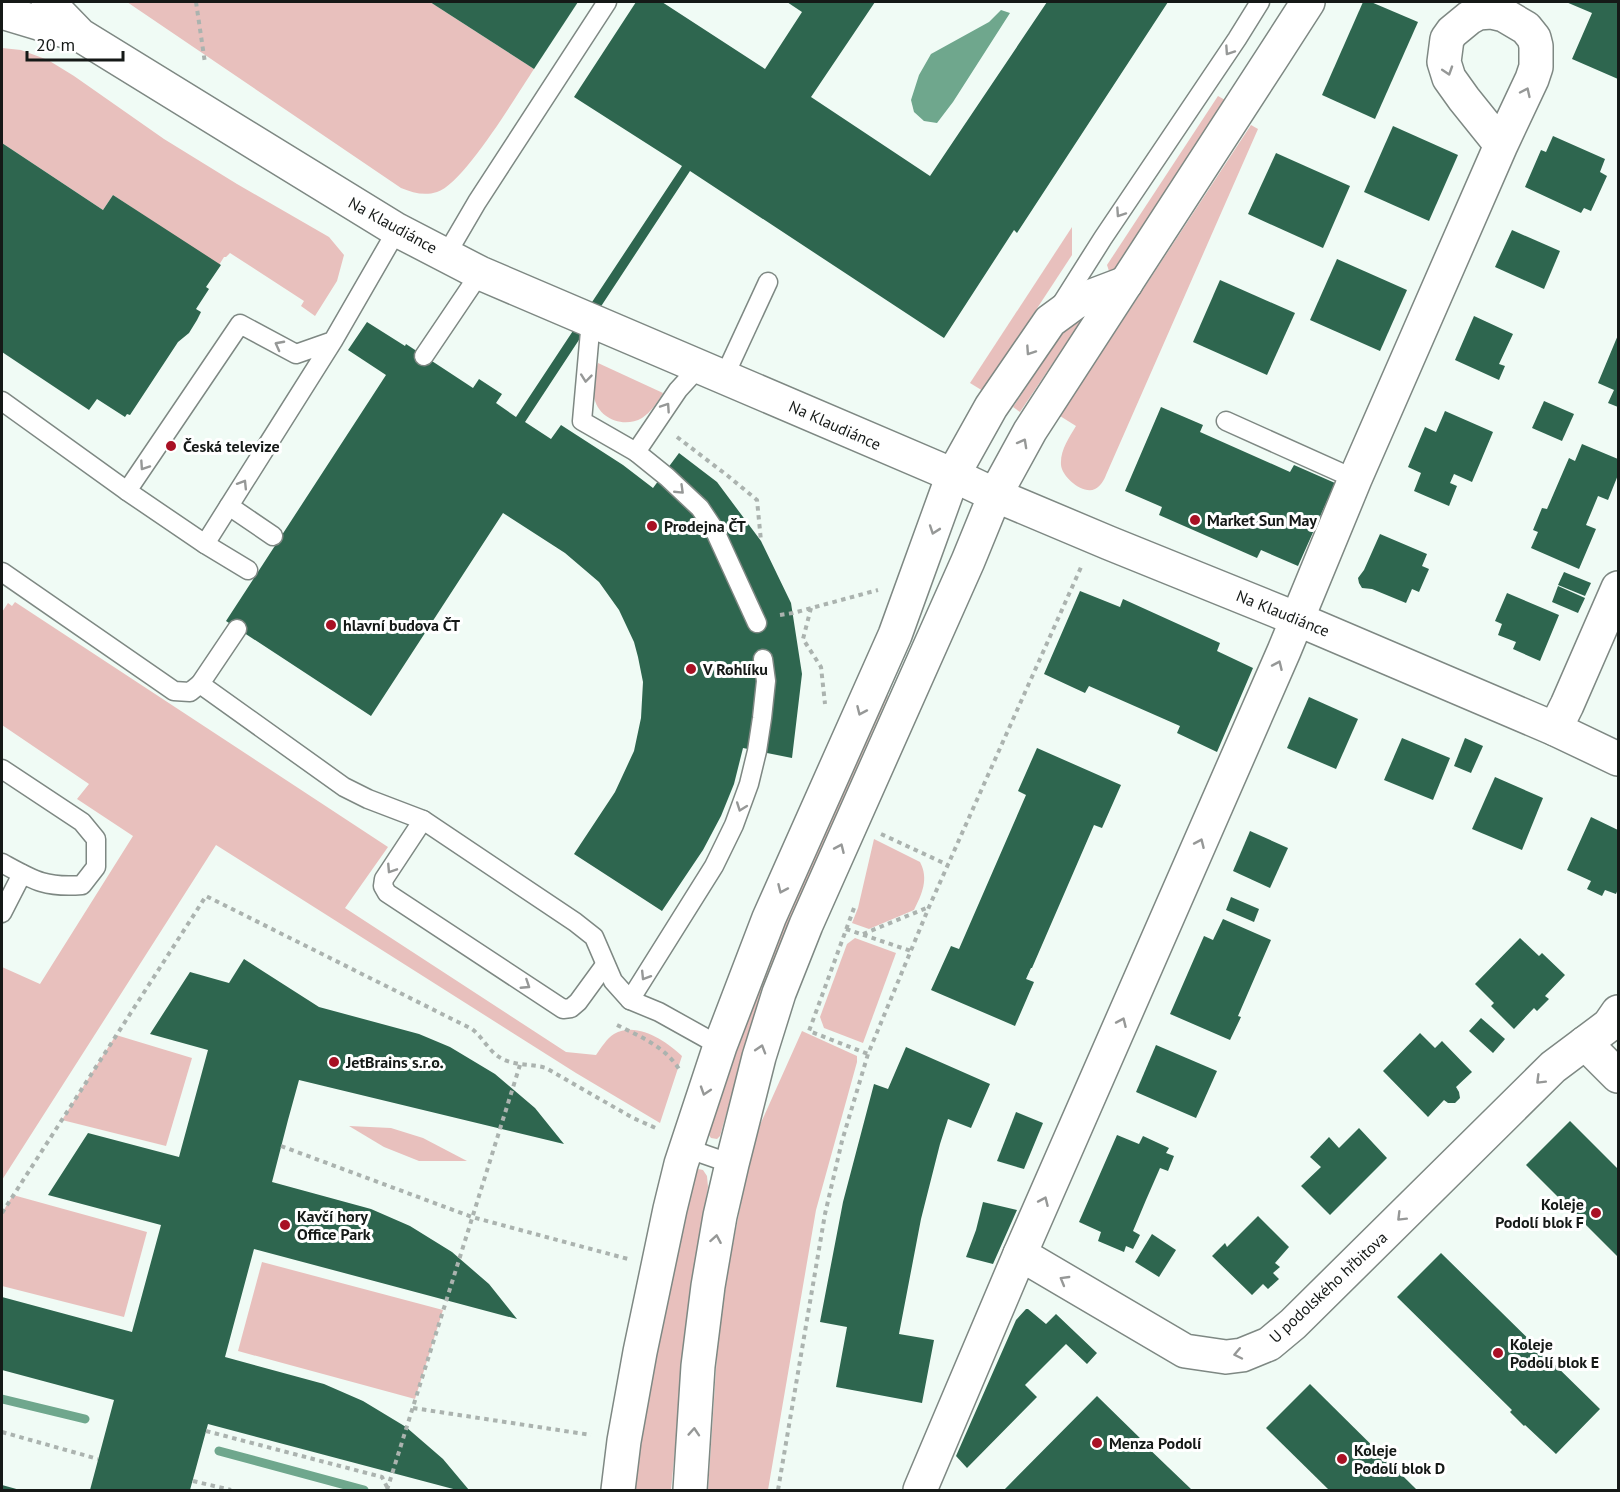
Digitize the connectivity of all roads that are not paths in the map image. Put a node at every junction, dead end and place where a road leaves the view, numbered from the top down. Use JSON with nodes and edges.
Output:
{"nodes":[{"id":1,"x":48,"y":2,"type":"edge"},
{"id":2,"x":607,"y":2,"type":"edge"},
{"id":3,"x":1260,"y":2,"type":"edge"},
{"id":4,"x":1308,"y":2,"type":"edge"},
{"id":5,"x":2,"y":12,"type":"edge"},
{"id":6,"x":80,"y":35,"type":"junction"},
{"id":7,"x":1501,"y":145,"type":"dead end"},
{"id":8,"x":397,"y":230,"type":"junction"},
{"id":9,"x":446,"y":255,"type":"junction"},
{"id":10,"x":480,"y":273,"type":"junction"},
{"id":11,"x":768,"y":282,"type":"dead end"},
{"id":12,"x":1126,"y":283,"type":"junction"},
{"id":13,"x":591,"y":320,"type":"junction"},
{"id":14,"x":1050,"y":321,"type":"junction"},
{"id":15,"x":333,"y":342,"type":"junction"},
{"id":16,"x":424,"y":356,"type":"dead end"},
{"id":17,"x":712,"y":371,"type":"junction"},
{"id":18,"x":2,"y":401,"type":"edge"},
{"id":19,"x":1226,"y":421,"type":"dead end"},
{"id":20,"x":636,"y":452,"type":"junction"},
{"id":21,"x":952,"y":475,"type":"junction"},
{"id":22,"x":1355,"y":479,"type":"junction"},
{"id":23,"x":127,"y":491,"type":"junction"},
{"id":24,"x":995,"y":495,"type":"junction"},
{"id":25,"x":229,"y":506,"type":"junction"},
{"id":26,"x":273,"y":536,"type":"dead end"},
{"id":27,"x":205,"y":544,"type":"junction"},
{"id":28,"x":248,"y":570,"type":"dead end"},
{"id":29,"x":2,"y":572,"type":"edge"},
{"id":30,"x":1618,"y":588,"type":"edge"},
{"id":31,"x":1298,"y":618,"type":"junction"},
{"id":32,"x":765,"y":620,"type":"road end"},
{"id":33,"x":237,"y":629,"type":"dead end"},
{"id":34,"x":763,"y":659,"type":"dead end"},
{"id":35,"x":200,"y":684,"type":"junction"},
{"id":36,"x":1555,"y":729,"type":"junction"},
{"id":37,"x":1618,"y":759,"type":"edge"},
{"id":38,"x":2,"y":768,"type":"edge"},
{"id":39,"x":423,"y":820,"type":"junction"},
{"id":40,"x":2,"y":863,"type":"edge"},
{"id":41,"x":21,"y":874,"type":"junction"},
{"id":42,"x":2,"y":913,"type":"edge"},
{"id":43,"x":605,"y":965,"type":"junction"},
{"id":44,"x":630,"y":1000,"type":"junction"},
{"id":45,"x":1618,"y":1012,"type":"edge"},
{"id":46,"x":1585,"y":1043,"type":"junction"},
{"id":47,"x":720,"y":1046,"type":"junction"},
{"id":48,"x":1618,"y":1076,"type":"edge"},
{"id":49,"x":675,"y":1139,"type":"junction"},
{"id":50,"x":732,"y":1164,"type":"junction"},
{"id":51,"x":1020,"y":1254,"type":"junction"},
{"id":52,"x":618,"y":1491,"type":"edge"},
{"id":53,"x":690,"y":1491,"type":"edge"},
{"id":54,"x":920,"y":1491,"type":"edge"}],
"edges":[{"from":1,"to":6,"type":"street","name":"Na Klaudiánce"},
{"from":2,"to":9,"type":"lane"},
{"from":3,"to":14,"type":"lane","one_way":true},
{"from":4,"to":12,"type":"street"},
{"from":5,"to":6,"type":"street","name":"Na Klaudiánce"},
{"from":6,"to":8,"type":"street","name":"Na Klaudiánce"},
{"from":7,"to":22,"type":"street"},
{"from":8,"to":9,"type":"street","name":"Na Klaudiánce"},
{"from":8,"to":15,"type":"lane"},
{"from":9,"to":10,"type":"street","name":"Na Klaudiánce"},
{"from":10,"to":13,"type":"street","name":"Na Klaudiánce"},
{"from":10,"to":16,"type":"lane"},
{"from":11,"to":17,"type":"lane"},
{"from":12,"to":14,"type":"street"},
{"from":24,"to":12,"type":"street","one_way":true},
{"from":13,"to":17,"type":"street","name":"Na Klaudiánce"},
{"from":13,"to":20,"type":"lane","one_way":true},
{"from":14,"to":21,"type":"street","one_way":true},
{"from":15,"to":23,"type":"lane","one_way":true},
{"from":25,"to":15,"type":"lane","one_way":true},
{"from":20,"to":17,"type":"lane","one_way":true},
{"from":17,"to":21,"type":"street","name":"Na Klaudiánce"},
{"from":18,"to":23,"type":"lane"},
{"from":19,"to":22,"type":"lane"},
{"from":20,"to":32,"type":"lane","one_way":true},
{"from":21,"to":24,"type":"street","name":"Na Klaudiánce"},
{"from":21,"to":47,"type":"street","one_way":true},
{"from":22,"to":31,"type":"street"},
{"from":23,"to":27,"type":"lane"},
{"from":24,"to":31,"type":"street","name":"Na Klaudiánce"},
{"from":50,"to":24,"type":"street","one_way":true},
{"from":25,"to":26,"type":"lane"},
{"from":25,"to":27,"type":"lane"},
{"from":27,"to":28,"type":"lane"},
{"from":29,"to":35,"type":"lane"},
{"from":30,"to":36,"type":"street"},
{"from":31,"to":36,"type":"street","name":"Na Klaudiánce"},
{"from":51,"to":31,"type":"street","one_way":true},
{"from":33,"to":35,"type":"lane"},
{"from":34,"to":44,"type":"lane","one_way":true},
{"from":35,"to":39,"type":"lane"},
{"from":36,"to":37,"type":"street","name":"Na Klaudiánce"},
{"from":38,"to":41,"type":"lane"},
{"from":39,"to":43,"type":"lane"},
{"from":39,"to":43,"type":"lane","one_way":true},
{"from":40,"to":41,"type":"lane"},
{"from":41,"to":42,"type":"lane"},
{"from":43,"to":44,"type":"lane"},
{"from":44,"to":47,"type":"lane"},
{"from":45,"to":46,"type":"street","name":"U podolského hřbitova"},
{"from":46,"to":48,"type":"street"},
{"from":46,"to":51,"type":"street","name":"U podolského hřbitova","one_way":true},
{"from":47,"to":49,"type":"street","one_way":true},
{"from":49,"to":50,"type":"lane"},
{"from":49,"to":52,"type":"street"},
{"from":53,"to":50,"type":"street","one_way":true},
{"from":51,"to":54,"type":"street"}]}
